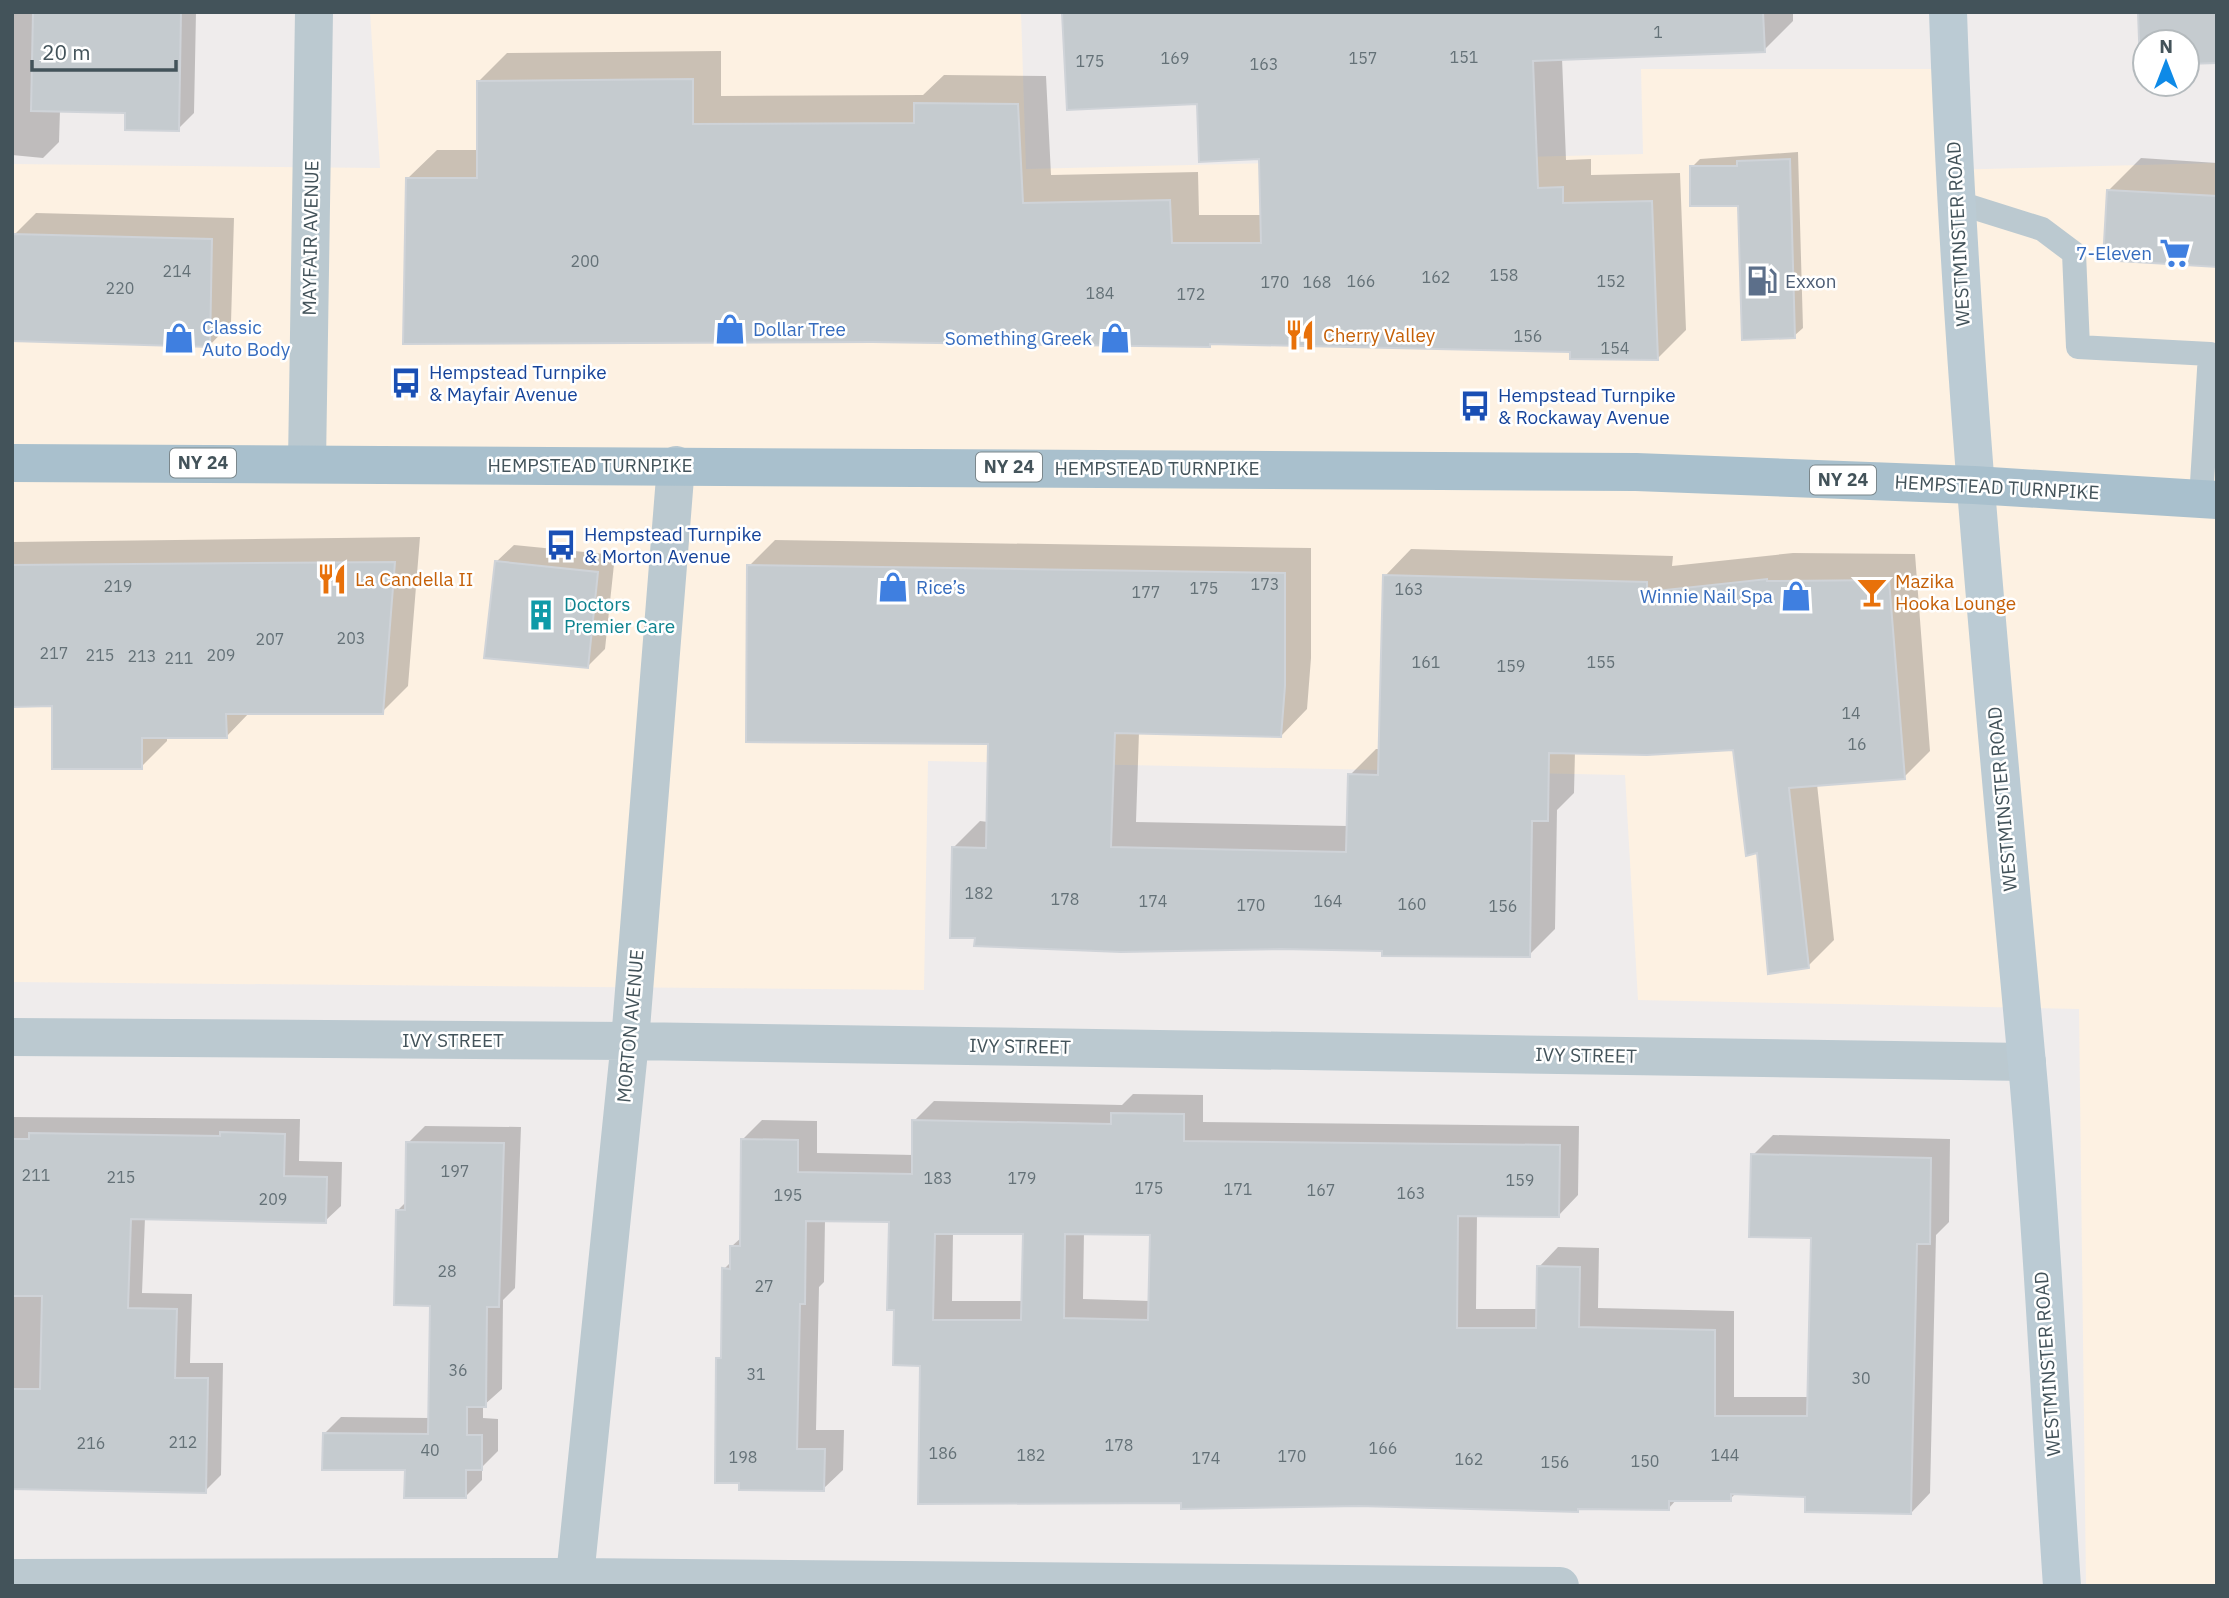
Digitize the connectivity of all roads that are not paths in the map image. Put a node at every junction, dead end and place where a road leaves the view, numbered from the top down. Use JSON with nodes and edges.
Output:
{"nodes":[{"id":1,"x":314,"y":12,"type":"edge"},
{"id":2,"x":1948,"y":12,"type":"edge"},
{"id":3,"x":1956,"y":202,"type":"junction"},
{"id":4,"x":12,"y":463,"type":"edge"},
{"id":5,"x":307,"y":463,"type":"junction"},
{"id":6,"x":676,"y":465,"type":"junction"},
{"id":7,"x":1975,"y":485,"type":"junction"},
{"id":8,"x":2209,"y":500,"type":"edge"},
{"id":9,"x":12,"y":1037,"type":"edge"},
{"id":10,"x":629,"y":1041,"type":"junction"},
{"id":11,"x":2027,"y":1062,"type":"junction"},
{"id":12,"x":12,"y":1578,"type":"edge"},
{"id":13,"x":575,"y":1581,"type":"edge"},
{"id":14,"x":1560,"y":1586,"type":"edge"},
{"id":15,"x":2062,"y":1586,"type":"edge"}],
"edges":[{"from":1,"to":5,"type":"street","name":"MAYFAIR AVENUE"},
{"from":2,"to":3,"type":"main road","name":"WESTMINSTER ROAD"},
{"from":3,"to":7,"type":"main road","name":"WESTMINSTER ROAD"},
{"from":3,"to":8,"type":"lane"},
{"from":4,"to":5,"type":"main road","name":"HEMPSTEAD TURNPIKE","number":"NY 24"},
{"from":5,"to":6,"type":"main road","name":"HEMPSTEAD TURNPIKE","number":"NY 24"},
{"from":6,"to":7,"type":"main road","name":"HEMPSTEAD TURNPIKE","number":"NY 24"},
{"from":6,"to":10,"type":"street","name":"MORTON AVENUE"},
{"from":7,"to":8,"type":"main road","name":"HEMPSTEAD TURNPIKE","number":"NY 24"},
{"from":7,"to":11,"type":"main road","name":"WESTMINSTER ROAD"},
{"from":9,"to":10,"type":"street","name":"IVY STREET"},
{"from":10,"to":11,"type":"street","name":"IVY STREET"},
{"from":10,"to":13,"type":"street","name":"MORTON AVENUE"},
{"from":11,"to":15,"type":"main road","name":"WESTMINSTER ROAD"},
{"from":12,"to":13,"type":"street"},
{"from":13,"to":14,"type":"street"}]}
